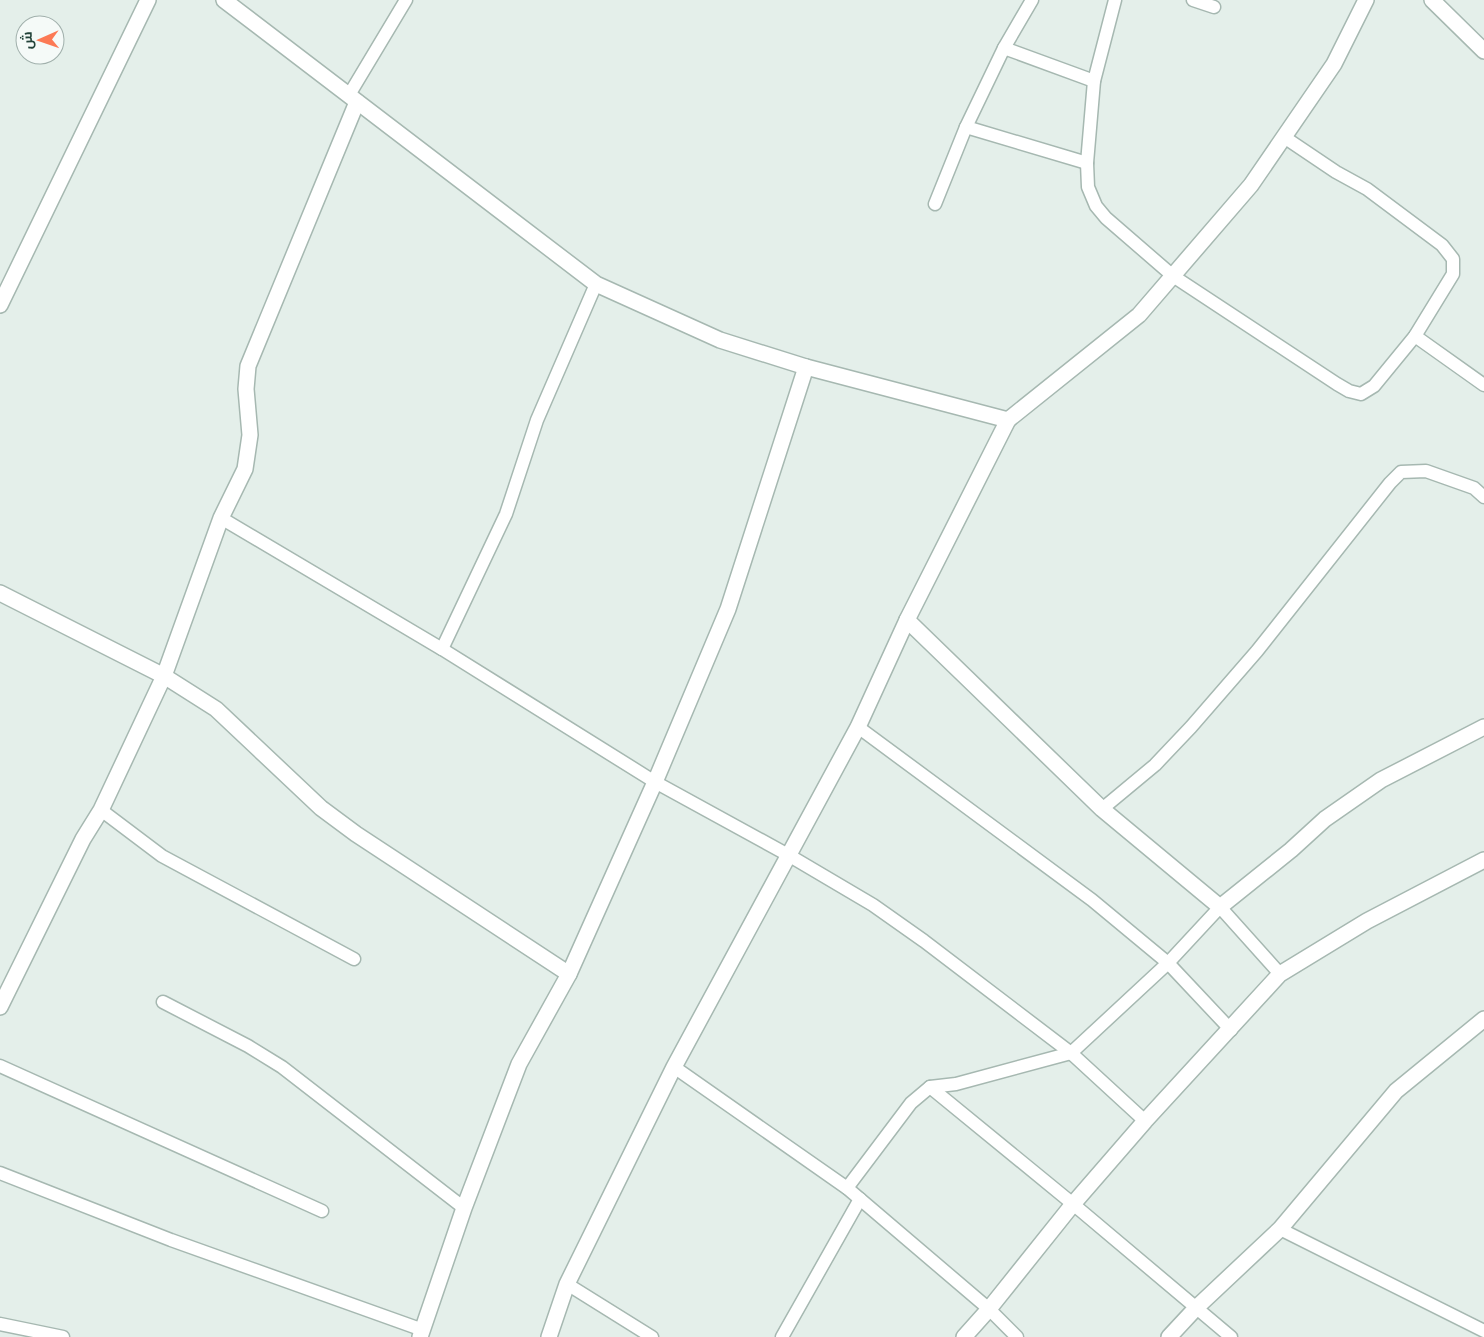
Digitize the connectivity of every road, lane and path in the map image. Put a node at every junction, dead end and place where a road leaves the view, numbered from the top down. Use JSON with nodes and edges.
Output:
{"nodes":[{"id":1,"x":148,"y":0,"type":"edge"},
{"id":2,"x":224,"y":0,"type":"edge"},
{"id":3,"x":406,"y":0,"type":"edge"},
{"id":4,"x":1032,"y":0,"type":"edge"},
{"id":5,"x":1115,"y":0,"type":"edge"},
{"id":6,"x":1194,"y":0,"type":"edge"},
{"id":7,"x":1366,"y":0,"type":"edge"},
{"id":8,"x":1432,"y":0,"type":"edge"},
{"id":9,"x":1214,"y":7,"type":"dead end"},
{"id":10,"x":1004,"y":48,"type":"junction"},
{"id":11,"x":1484,"y":51,"type":"edge"},
{"id":12,"x":1094,"y":81,"type":"junction"},
{"id":13,"x":353,"y":99,"type":"junction"},
{"id":14,"x":966,"y":127,"type":"junction"},
{"id":15,"x":1284,"y":137,"type":"junction"},
{"id":16,"x":1087,"y":163,"type":"junction"},
{"id":17,"x":934,"y":204,"type":"dead end"},
{"id":18,"x":1173,"y":276,"type":"junction"},
{"id":19,"x":596,"y":284,"type":"junction"},
{"id":20,"x":0,"y":305,"type":"edge"},
{"id":21,"x":1415,"y":336,"type":"junction"},
{"id":22,"x":806,"y":367,"type":"junction"},
{"id":23,"x":1484,"y":385,"type":"edge"},
{"id":24,"x":1008,"y":420,"type":"junction"},
{"id":25,"x":1484,"y":496,"type":"edge"},
{"id":26,"x":221,"y":518,"type":"junction"},
{"id":27,"x":0,"y":593,"type":"edge"},
{"id":28,"x":907,"y":620,"type":"junction"},
{"id":29,"x":442,"y":649,"type":"junction"},
{"id":30,"x":164,"y":676,"type":"junction"},
{"id":31,"x":858,"y":727,"type":"junction"},
{"id":32,"x":1484,"y":727,"type":"edge"},
{"id":33,"x":654,"y":782,"type":"junction"},
{"id":34,"x":1102,"y":808,"type":"junction"},
{"id":35,"x":101,"y":810,"type":"junction"},
{"id":36,"x":790,"y":856,"type":"junction"},
{"id":37,"x":1484,"y":860,"type":"edge"},
{"id":38,"x":1220,"y":907,"type":"junction"},
{"id":39,"x":354,"y":959,"type":"dead end"},
{"id":40,"x":1168,"y":963,"type":"junction"},
{"id":41,"x":569,"y":974,"type":"junction"},
{"id":42,"x":1280,"y":974,"type":"junction"},
{"id":43,"x":163,"y":1002,"type":"dead end"},
{"id":44,"x":0,"y":1007,"type":"edge"},
{"id":45,"x":1484,"y":1019,"type":"edge"},
{"id":46,"x":1231,"y":1030,"type":"junction"},
{"id":47,"x":1071,"y":1053,"type":"junction"},
{"id":48,"x":0,"y":1066,"type":"edge"},
{"id":49,"x":674,"y":1067,"type":"junction"},
{"id":50,"x":930,"y":1087,"type":"junction"},
{"id":51,"x":1145,"y":1121,"type":"junction"},
{"id":52,"x":0,"y":1173,"type":"edge"},
{"id":53,"x":847,"y":1188,"type":"junction"},
{"id":54,"x":860,"y":1199,"type":"junction"},
{"id":55,"x":1073,"y":1204,"type":"junction"},
{"id":56,"x":464,"y":1208,"type":"junction"},
{"id":57,"x":322,"y":1212,"type":"dead end"},
{"id":58,"x":1280,"y":1229,"type":"junction"},
{"id":59,"x":567,"y":1284,"type":"junction"},
{"id":60,"x":1196,"y":1308,"type":"junction"},
{"id":61,"x":989,"y":1309,"type":"junction"},
{"id":62,"x":0,"y":1324,"type":"edge"},
{"id":63,"x":1484,"y":1331,"type":"edge"},
{"id":64,"x":421,"y":1334,"type":"edge"},
{"id":65,"x":64,"y":1337,"type":"edge"},
{"id":66,"x":549,"y":1337,"type":"edge"},
{"id":67,"x":652,"y":1337,"type":"edge"},
{"id":68,"x":782,"y":1337,"type":"edge"},
{"id":69,"x":964,"y":1337,"type":"edge"},
{"id":70,"x":1017,"y":1337,"type":"edge"},
{"id":71,"x":1169,"y":1337,"type":"edge"},
{"id":72,"x":1231,"y":1337,"type":"edge"}],
"edges":[{"from":1,"to":20,"type":"street"},
{"from":2,"to":13,"type":"street"},
{"from":3,"to":13,"type":"lane"},
{"from":4,"to":10,"type":"lane"},
{"from":5,"to":12,"type":"lane"},
{"from":6,"to":9,"type":"lane"},
{"from":7,"to":15,"type":"street"},
{"from":8,"to":11,"type":"street"},
{"from":10,"to":12,"type":"lane"},
{"from":10,"to":14,"type":"lane"},
{"from":12,"to":16,"type":"lane"},
{"from":13,"to":19,"type":"street"},
{"from":13,"to":26,"type":"street"},
{"from":14,"to":16,"type":"lane"},
{"from":14,"to":17,"type":"lane"},
{"from":15,"to":18,"type":"street"},
{"from":15,"to":21,"type":"lane"},
{"from":16,"to":18,"type":"lane"},
{"from":18,"to":21,"type":"lane"},
{"from":18,"to":24,"type":"street"},
{"from":19,"to":22,"type":"street"},
{"from":19,"to":29,"type":"lane"},
{"from":21,"to":23,"type":"lane"},
{"from":22,"to":24,"type":"street"},
{"from":22,"to":33,"type":"street"},
{"from":24,"to":28,"type":"street"},
{"from":25,"to":34,"type":"lane"},
{"from":26,"to":29,"type":"lane"},
{"from":26,"to":30,"type":"street"},
{"from":27,"to":30,"type":"street"},
{"from":28,"to":31,"type":"street"},
{"from":28,"to":34,"type":"street"},
{"from":29,"to":33,"type":"lane"},
{"from":30,"to":35,"type":"street"},
{"from":30,"to":41,"type":"street"},
{"from":31,"to":36,"type":"street"},
{"from":31,"to":40,"type":"lane"},
{"from":32,"to":38,"type":"street"},
{"from":33,"to":36,"type":"lane"},
{"from":33,"to":41,"type":"street"},
{"from":34,"to":38,"type":"street"},
{"from":35,"to":39,"type":"lane"},
{"from":35,"to":44,"type":"street"},
{"from":36,"to":47,"type":"lane"},
{"from":36,"to":49,"type":"street"},
{"from":37,"to":42,"type":"street"},
{"from":38,"to":40,"type":"lane"},
{"from":38,"to":42,"type":"lane"},
{"from":40,"to":46,"type":"lane"},
{"from":40,"to":47,"type":"lane"},
{"from":41,"to":56,"type":"street"},
{"from":42,"to":46,"type":"street"},
{"from":43,"to":56,"type":"lane"},
{"from":45,"to":58,"type":"street"},
{"from":46,"to":51,"type":"street"},
{"from":47,"to":50,"type":"lane"},
{"from":47,"to":51,"type":"lane"},
{"from":48,"to":57,"type":"lane"},
{"from":49,"to":53,"type":"lane"},
{"from":49,"to":59,"type":"street"},
{"from":50,"to":53,"type":"lane"},
{"from":50,"to":55,"type":"lane"},
{"from":51,"to":55,"type":"street"},
{"from":52,"to":64,"type":"lane"},
{"from":53,"to":54,"type":"lane"},
{"from":54,"to":61,"type":"lane"},
{"from":54,"to":68,"type":"lane"},
{"from":55,"to":60,"type":"lane"},
{"from":55,"to":61,"type":"street"},
{"from":56,"to":64,"type":"street"},
{"from":58,"to":60,"type":"street"},
{"from":58,"to":63,"type":"lane"},
{"from":59,"to":66,"type":"street"},
{"from":59,"to":67,"type":"lane"},
{"from":60,"to":71,"type":"street"},
{"from":60,"to":72,"type":"lane"},
{"from":61,"to":69,"type":"street"},
{"from":61,"to":70,"type":"lane"},
{"from":62,"to":65,"type":"lane"}]}
